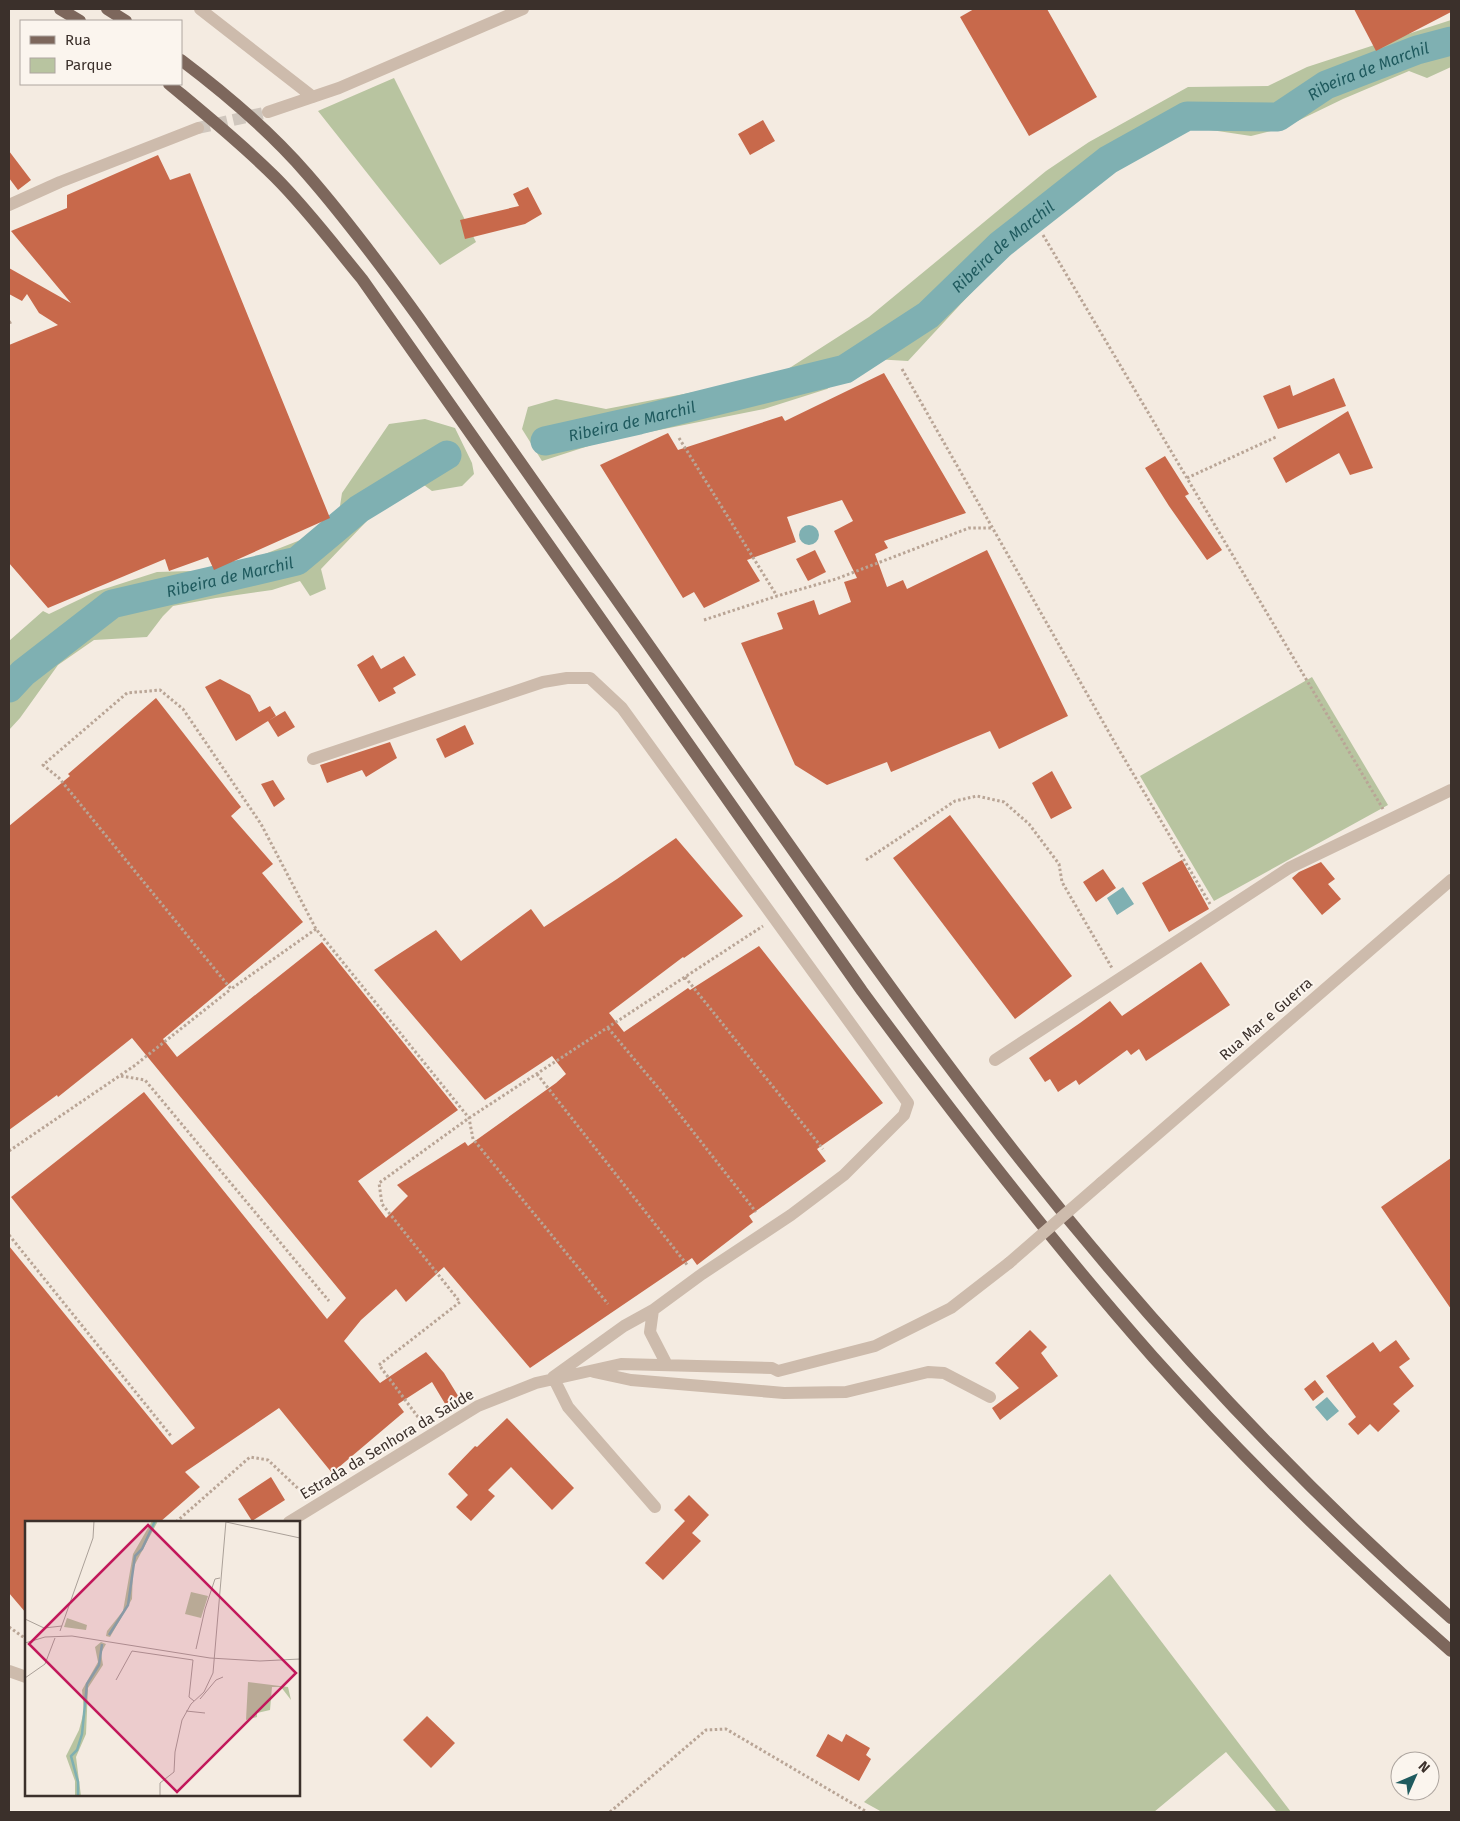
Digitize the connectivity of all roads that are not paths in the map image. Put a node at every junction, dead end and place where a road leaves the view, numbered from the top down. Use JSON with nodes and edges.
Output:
{"nodes":[{"id":1,"x":60,"y":9,"type":"edge"},
{"id":2,"x":107,"y":9,"type":"edge"},
{"id":3,"x":200,"y":9,"type":"edge"},
{"id":4,"x":523,"y":9,"type":"edge"},
{"id":5,"x":78,"y":20,"type":"edge"},
{"id":6,"x":124,"y":20,"type":"edge"},
{"id":7,"x":182,"y":61,"type":"edge"},
{"id":8,"x":170,"y":85,"type":"edge"},
{"id":9,"x":313,"y":97,"type":"junction"},
{"id":10,"x":268,"y":112,"type":"tunnel mouth"},
{"id":11,"x":198,"y":128,"type":"tunnel mouth"},
{"id":12,"x":9,"y":205,"type":"edge"},
{"id":13,"x":313,"y":759,"type":"dead end"},
{"id":14,"x":1451,"y":790,"type":"edge"},
{"id":15,"x":1451,"y":880,"type":"edge"},
{"id":16,"x":995,"y":1060,"type":"dead end"},
{"id":17,"x":1009,"y":1263,"type":"joint"},
{"id":18,"x":653,"y":1310,"type":"junction"},
{"id":19,"x":667,"y":1365,"type":"junction"},
{"id":20,"x":589,"y":1371,"type":"junction"},
{"id":21,"x":551,"y":1380,"type":"junction"},
{"id":22,"x":990,"y":1397,"type":"dead end"},
{"id":23,"x":655,"y":1507,"type":"dead end"},
{"id":24,"x":291,"y":1521,"type":"edge"},
{"id":25,"x":1451,"y":1618,"type":"edge"},
{"id":26,"x":1451,"y":1651,"type":"edge"},
{"id":27,"x":9,"y":1671,"type":"edge"},
{"id":28,"x":25,"y":1677,"type":"edge"}],
"edges":[{"from":1,"to":5,"type":"main road"},
{"from":2,"to":6,"type":"main road"},
{"from":3,"to":9,"type":"street"},
{"from":4,"to":9,"type":"street"},
{"from":7,"to":25,"type":"main road"},
{"from":8,"to":26,"type":"main road"},
{"from":9,"to":10,"type":"street"},
{"from":11,"to":12,"type":"street"},
{"from":13,"to":18,"type":"street"},
{"from":14,"to":16,"type":"street"},
{"from":15,"to":17,"type":"street","name":"Rua Mar e Guerra","bridge":true},
{"from":17,"to":19,"type":"street","name":"Estrada da Senhora da Saúde"},
{"from":18,"to":19,"type":"street"},
{"from":18,"to":21,"type":"street"},
{"from":19,"to":20,"type":"street","name":"Estrada da Senhora da Saúde"},
{"from":20,"to":21,"type":"street","name":"Estrada da Senhora da Saúde"},
{"from":20,"to":22,"type":"street"},
{"from":21,"to":23,"type":"street"},
{"from":21,"to":24,"type":"street","name":"Estrada da Senhora da Saúde"},
{"from":27,"to":28,"type":"street"}]}
